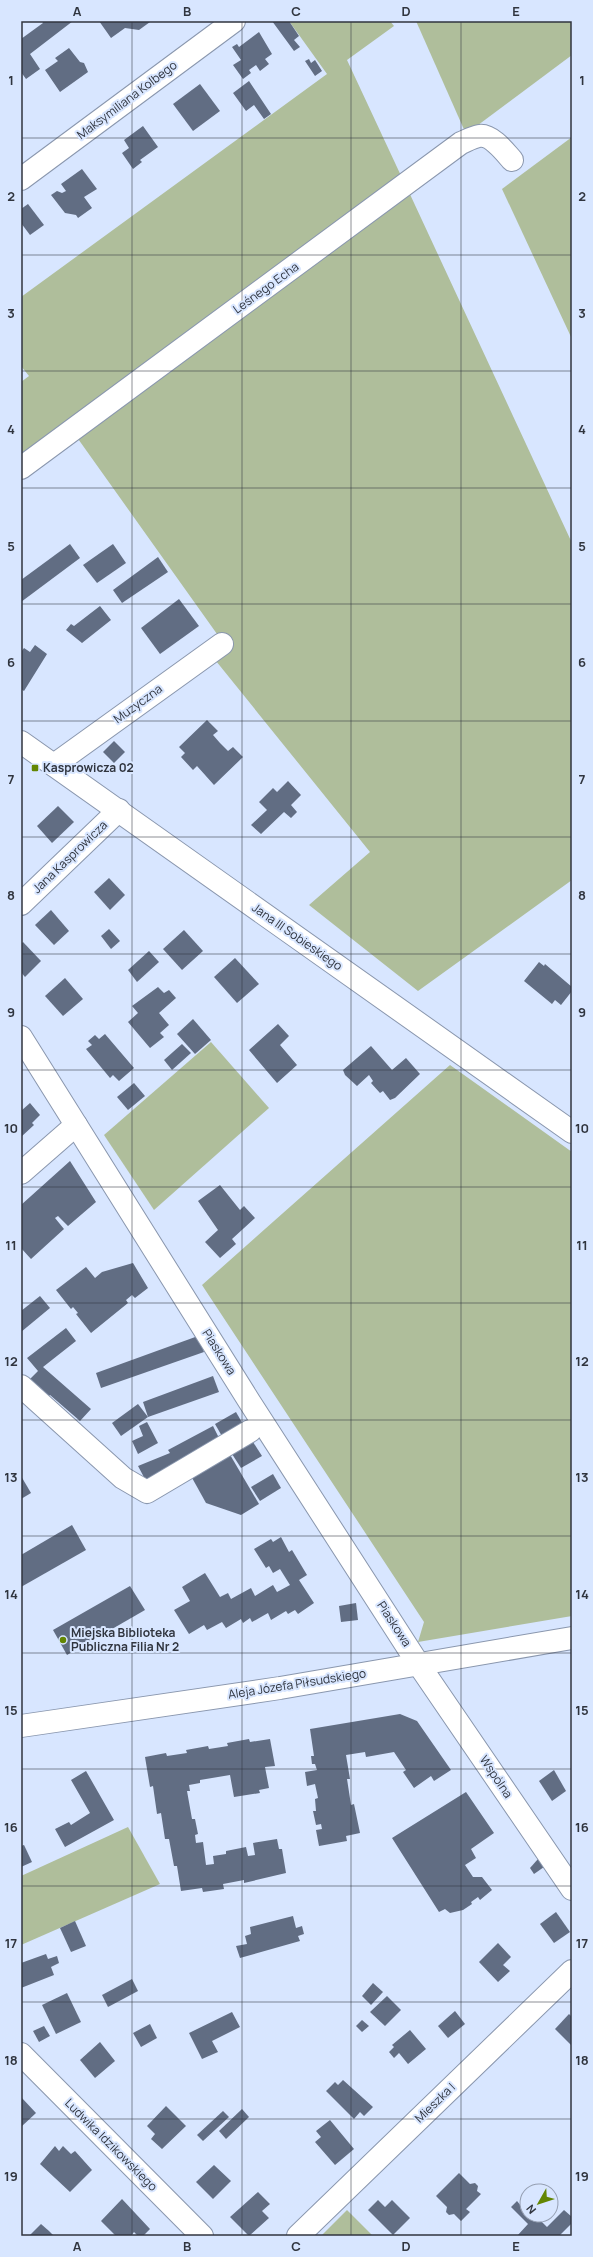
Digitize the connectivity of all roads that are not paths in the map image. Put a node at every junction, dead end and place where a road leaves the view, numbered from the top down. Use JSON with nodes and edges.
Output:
{"nodes":[{"id":1,"x":234,"y":21,"type":"edge"},
{"id":2,"x":512,"y":160,"type":"dead end"},
{"id":3,"x":21,"y":178,"type":"edge"},
{"id":4,"x":21,"y":468,"type":"edge"},
{"id":5,"x":222,"y":644,"type":"dead end"},
{"id":6,"x":21,"y":742,"type":"edge"},
{"id":7,"x":54,"y":765,"type":"junction"},
{"id":8,"x":119,"y":810,"type":"junction"},
{"id":9,"x":21,"y":904,"type":"edge"},
{"id":10,"x":21,"y":1037,"type":"edge"},
{"id":11,"x":76,"y":1125,"type":"junction"},
{"id":12,"x":572,"y":1132,"type":"edge"},
{"id":13,"x":21,"y":1173,"type":"edge"},
{"id":14,"x":21,"y":1386,"type":"edge"},
{"id":15,"x":250,"y":1432,"type":"dead end"},
{"id":16,"x":572,"y":1638,"type":"edge"},
{"id":17,"x":419,"y":1665,"type":"junction"},
{"id":18,"x":21,"y":1726,"type":"edge"},
{"id":19,"x":572,"y":1889,"type":"edge"},
{"id":20,"x":572,"y":1971,"type":"edge"},
{"id":21,"x":21,"y":2054,"type":"edge"},
{"id":22,"x":202,"y":2236,"type":"edge"},
{"id":23,"x":298,"y":2236,"type":"edge"}],
"edges":[{"from":1,"to":3,"type":"street","name":"Maksymiliana Kolbego"},
{"from":2,"to":4,"type":"street","name":"Leśnego Echa"},
{"from":5,"to":7,"type":"street","name":"Muzyczna"},
{"from":6,"to":7,"type":"street","name":"Jana III Sobieskiego"},
{"from":7,"to":8,"type":"street","name":"Jana III Sobieskiego"},
{"from":8,"to":9,"type":"street","name":"Jana Kasprowicza"},
{"from":8,"to":12,"type":"street","name":"Jana III Sobieskiego"},
{"from":10,"to":11,"type":"street","name":"Piaskowa"},
{"from":11,"to":13,"type":"street"},
{"from":11,"to":17,"type":"street","name":"Piaskowa"},
{"from":14,"to":15,"type":"street"},
{"from":16,"to":17,"type":"street","name":"Aleja Józefa Piłsudskiego"},
{"from":17,"to":18,"type":"street","name":"Aleja Józefa Piłsudskiego"},
{"from":17,"to":19,"type":"street","name":"Wspólna"},
{"from":20,"to":23,"type":"street","name":"Mieszka I"},
{"from":21,"to":22,"type":"street","name":"Ludwika Idzikowskiego"}]}
